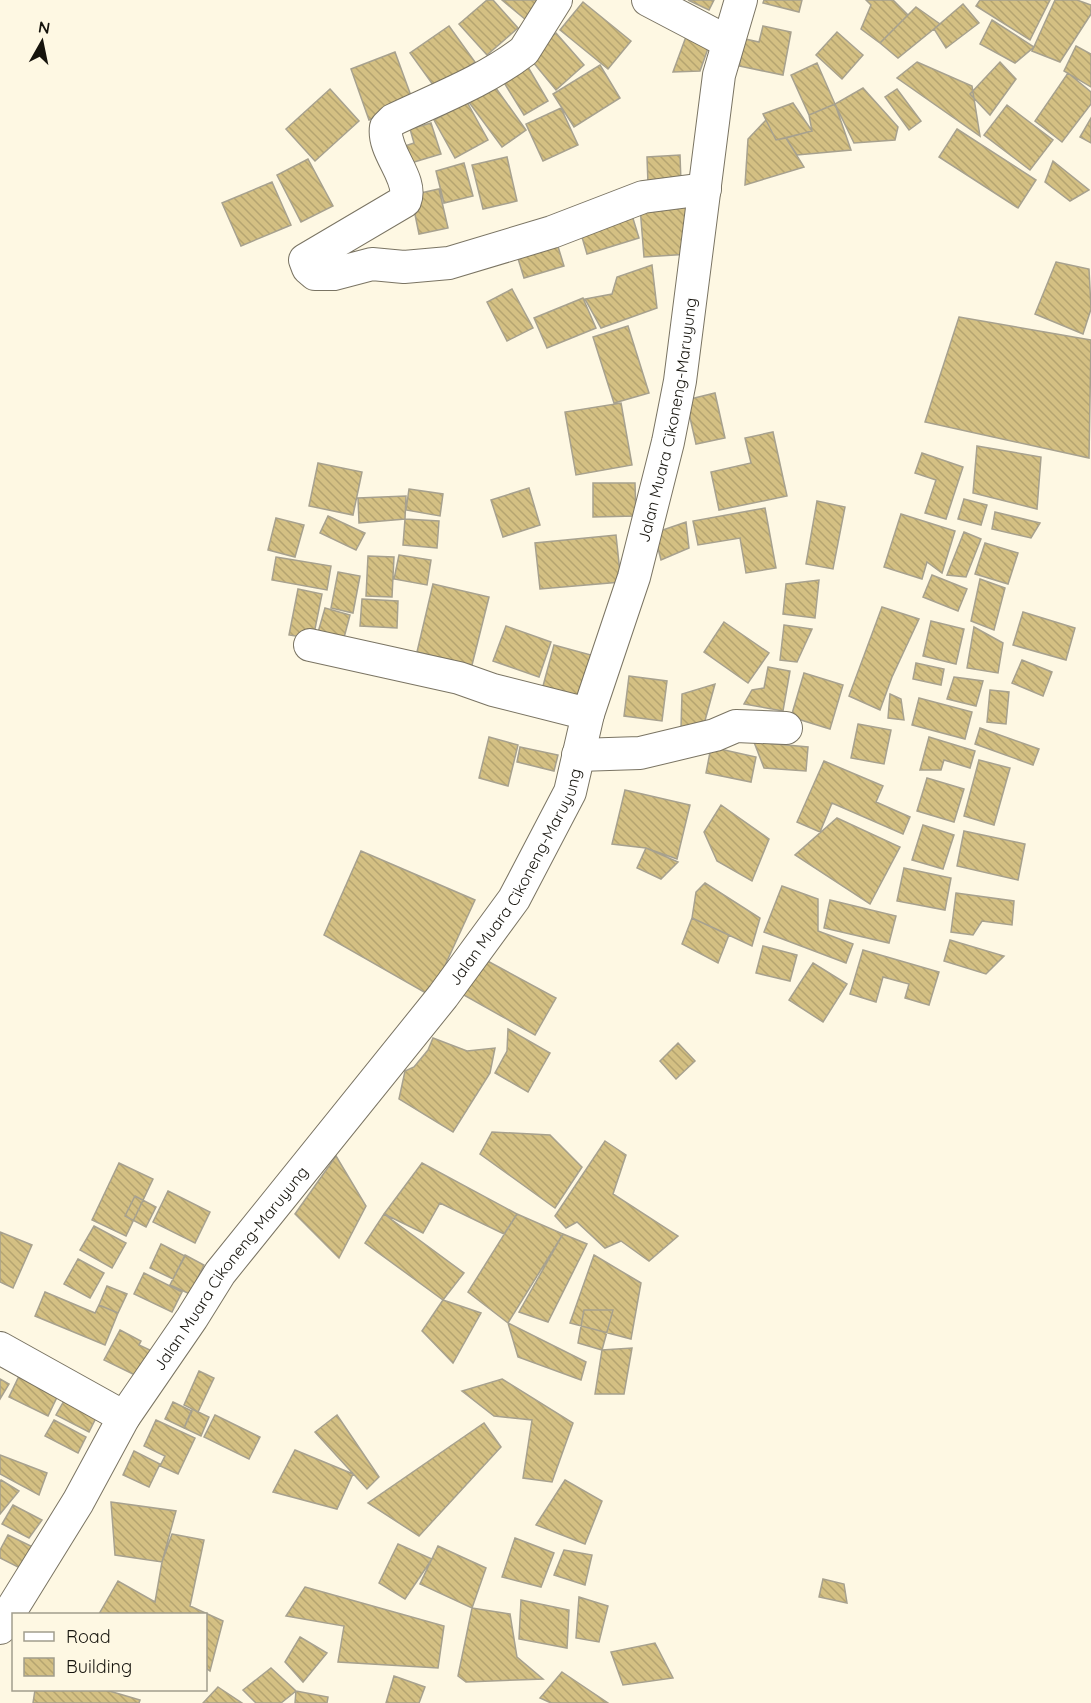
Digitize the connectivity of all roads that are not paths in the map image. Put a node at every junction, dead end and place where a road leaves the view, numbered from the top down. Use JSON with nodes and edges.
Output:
{"nodes":[{"id":1,"x":556,"y":0,"type":"edge"},
{"id":2,"x":648,"y":0,"type":"edge"},
{"id":3,"x":741,"y":0,"type":"edge"},
{"id":4,"x":728,"y":42,"type":"junction"},
{"id":5,"x":705,"y":189,"type":"junction"},
{"id":6,"x":310,"y":645,"type":"dead end"},
{"id":7,"x":588,"y":714,"type":"junction"},
{"id":8,"x":786,"y":728,"type":"dead end"},
{"id":9,"x":578,"y":755,"type":"junction"},
{"id":10,"x":0,"y":1348,"type":"edge"},
{"id":11,"x":124,"y":1417,"type":"junction"},
{"id":12,"x":0,"y":1628,"type":"edge"}],
"edges":[{"from":1,"to":5,"type":"street"},
{"from":2,"to":4,"type":"street"},
{"from":3,"to":4,"type":"street","name":"Jalan Muara Cikoneng-Maruyung"},
{"from":4,"to":5,"type":"street","name":"Jalan Muara Cikoneng-Maruyung"},
{"from":5,"to":7,"type":"street","name":"Jalan Muara Cikoneng-Maruyung"},
{"from":6,"to":7,"type":"street"},
{"from":7,"to":9,"type":"street","name":"Jalan Muara Cikoneng-Maruyung"},
{"from":8,"to":9,"type":"street"},
{"from":9,"to":11,"type":"street","name":"Jalan Muara Cikoneng-Maruyung"},
{"from":10,"to":11,"type":"street"},
{"from":11,"to":12,"type":"street","name":"Jalan Muara Cikoneng-Maruyung"}]}
